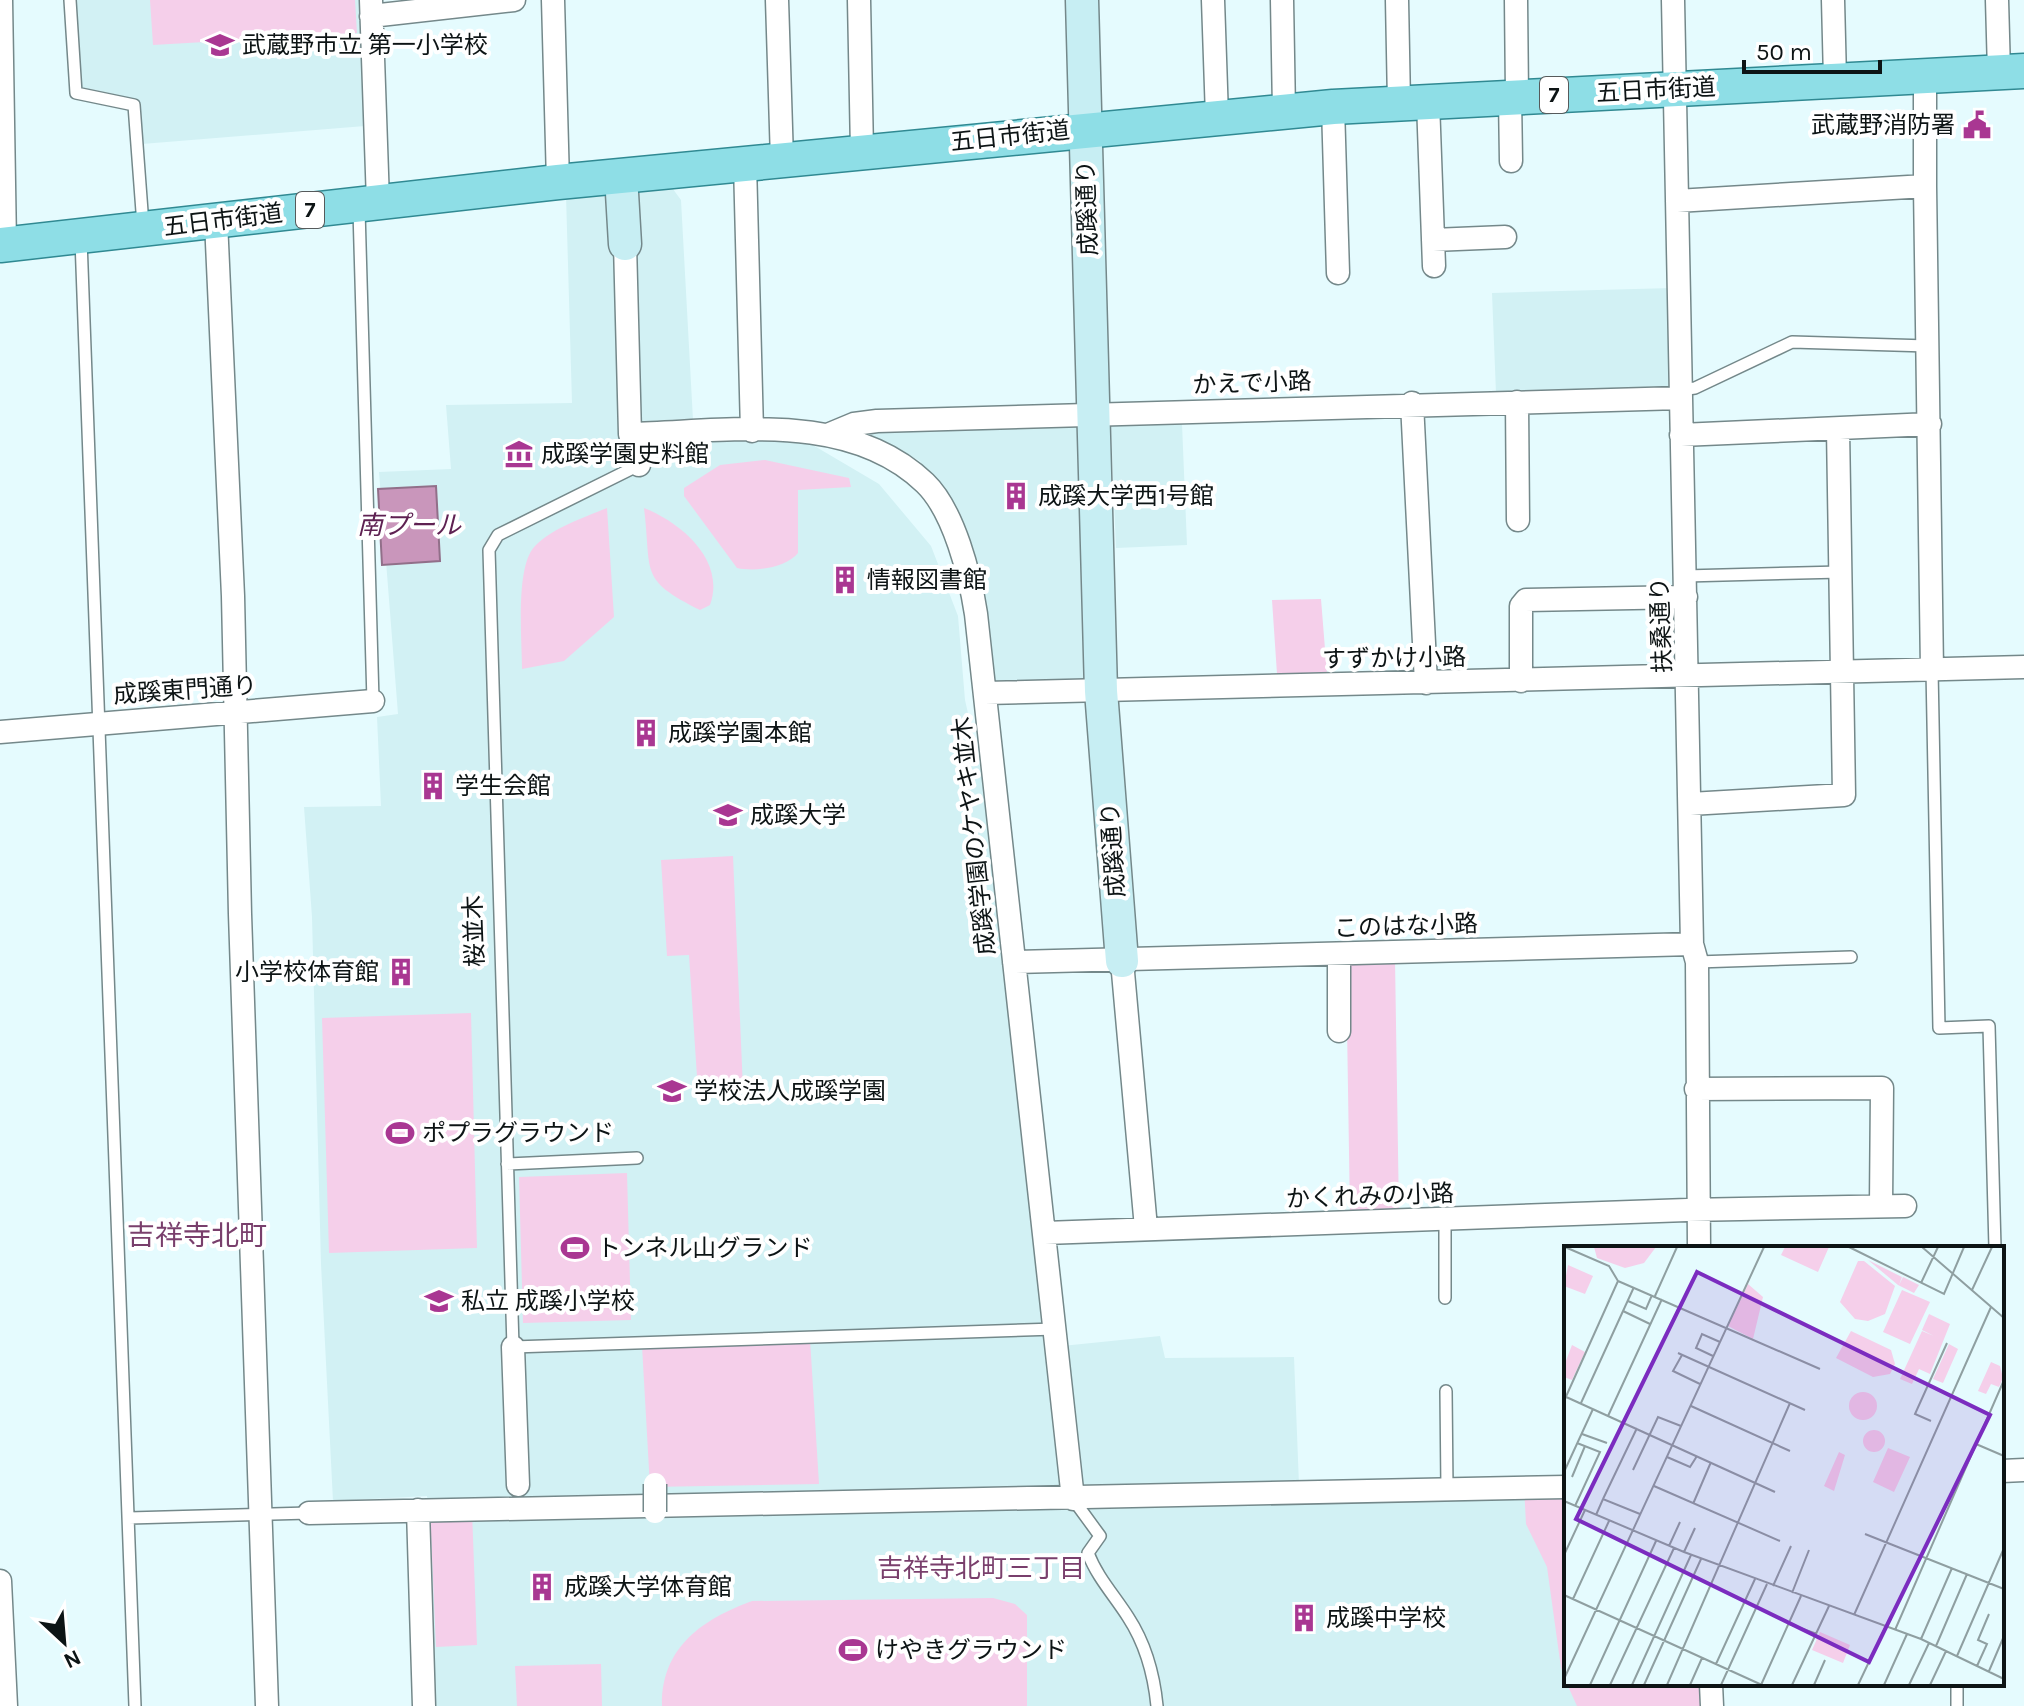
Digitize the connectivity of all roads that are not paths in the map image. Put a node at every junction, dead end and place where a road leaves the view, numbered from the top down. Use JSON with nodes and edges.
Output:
{"nodes":[{"id":1,"x":1,"y":0,"type":"edge"},
{"id":2,"x":70,"y":0,"type":"edge"},
{"id":3,"x":514,"y":0,"type":"edge"},
{"id":4,"x":553,"y":0,"type":"edge"},
{"id":5,"x":777,"y":0,"type":"edge"},
{"id":6,"x":859,"y":0,"type":"edge"},
{"id":7,"x":1082,"y":0,"type":"edge"},
{"id":8,"x":1213,"y":0,"type":"edge"},
{"id":9,"x":1282,"y":0,"type":"edge"},
{"id":10,"x":1397,"y":0,"type":"edge"},
{"id":11,"x":1516,"y":0,"type":"edge"},
{"id":12,"x":1673,"y":0,"type":"edge"},
{"id":13,"x":1833,"y":0,"type":"edge"},
{"id":14,"x":1997,"y":0,"type":"edge"},
{"id":15,"x":371,"y":8,"type":"edge"},
{"id":16,"x":2011,"y":72,"type":"edge"},
{"id":17,"x":1925,"y":76,"type":"junction"},
{"id":18,"x":1835,"y":79,"type":"junction"},
{"id":19,"x":1675,"y":89,"type":"junction"},
{"id":20,"x":1514,"y":97,"type":"junction"},
{"id":21,"x":1414,"y":103,"type":"junction"},
{"id":22,"x":1333,"y":107,"type":"junction"},
{"id":23,"x":1284,"y":111,"type":"junction"},
{"id":24,"x":1217,"y":117,"type":"junction"},
{"id":25,"x":1085,"y":129,"type":"junction"},
{"id":26,"x":862,"y":151,"type":"junction"},
{"id":27,"x":782,"y":160,"type":"junction"},
{"id":28,"x":1511,"y":161,"type":"dead end"},
{"id":29,"x":745,"y":164,"type":"junction"},
{"id":30,"x":621,"y":176,"type":"junction"},
{"id":31,"x":558,"y":182,"type":"junction"},
{"id":32,"x":1925,"y":186,"type":"junction"},
{"id":33,"x":1677,"y":201,"type":"junction"},
{"id":34,"x":368,"y":203,"type":"junction"},
{"id":35,"x":216,"y":221,"type":"junction"},
{"id":36,"x":144,"y":229,"type":"junction"},
{"id":37,"x":81,"y":236,"type":"junction"},
{"id":38,"x":1505,"y":237,"type":"dead end"},
{"id":39,"x":1433,"y":240,"type":"junction"},
{"id":40,"x":625,"y":244,"type":"joint"},
{"id":41,"x":2,"y":245,"type":"edge"},
{"id":42,"x":1434,"y":266,"type":"dead end"},
{"id":43,"x":1338,"y":273,"type":"dead end"},
{"id":44,"x":1928,"y":346,"type":"junction"},
{"id":45,"x":1680,"y":394,"type":"junction"},
{"id":46,"x":1517,"y":402,"type":"junction"},
{"id":47,"x":1412,"y":403,"type":"junction"},
{"id":48,"x":1094,"y":416,"type":"junction"},
{"id":49,"x":1930,"y":424,"type":"junction"},
{"id":50,"x":1838,"y":429,"type":"junction"},
{"id":51,"x":752,"y":431,"type":"junction"},
{"id":52,"x":630,"y":434,"type":"junction"},
{"id":53,"x":830,"y":434,"type":"junction"},
{"id":54,"x":1681,"y":435,"type":"junction"},
{"id":55,"x":639,"y":465,"type":"joint"},
{"id":56,"x":1518,"y":520,"type":"dead end"},
{"id":57,"x":1841,"y":572,"type":"junction"},
{"id":58,"x":1686,"y":586,"type":"junction"},
{"id":59,"x":2024,"y":667,"type":"edge"},
{"id":60,"x":1932,"y":670,"type":"junction"},
{"id":61,"x":1843,"y":673,"type":"junction"},
{"id":62,"x":1688,"y":677,"type":"junction"},
{"id":63,"x":1521,"y":681,"type":"junction"},
{"id":64,"x":1426,"y":683,"type":"junction"},
{"id":65,"x":1101,"y":691,"type":"junction"},
{"id":66,"x":985,"y":693,"type":"junction"},
{"id":67,"x":373,"y":701,"type":"joint"},
{"id":68,"x":235,"y":713,"type":"junction"},
{"id":69,"x":99,"y":723,"type":"junction"},
{"id":70,"x":0,"y":732,"type":"edge"},
{"id":71,"x":1690,"y":804,"type":"junction"},
{"id":72,"x":1694,"y":953,"type":"junction"},
{"id":73,"x":1339,"y":954,"type":"junction"},
{"id":74,"x":1851,"y":957,"type":"dead end"},
{"id":75,"x":1122,"y":961,"type":"junction"},
{"id":76,"x":1014,"y":962,"type":"junction"},
{"id":77,"x":1339,"y":1031,"type":"dead end"},
{"id":78,"x":1696,"y":1089,"type":"junction"},
{"id":79,"x":637,"y":1158,"type":"dead end"},
{"id":80,"x":507,"y":1164,"type":"junction"},
{"id":81,"x":1881,"y":1205,"type":"junction"},
{"id":82,"x":1905,"y":1206,"type":"dead end"},
{"id":83,"x":1697,"y":1210,"type":"junction"},
{"id":84,"x":1445,"y":1220,"type":"junction"},
{"id":85,"x":1146,"y":1228,"type":"junction"},
{"id":86,"x":1045,"y":1233,"type":"junction"},
{"id":87,"x":1699,"y":1246,"type":"edge"},
{"id":88,"x":1995,"y":1246,"type":"edge"},
{"id":89,"x":1445,"y":1298,"type":"dead end"},
{"id":90,"x":1055,"y":1329,"type":"junction"},
{"id":91,"x":513,"y":1347,"type":"junction"},
{"id":92,"x":1446,"y":1391,"type":"dead end"},
{"id":93,"x":2024,"y":1470,"type":"edge"},
{"id":94,"x":2004,"y":1471,"type":"edge"},
{"id":95,"x":655,"y":1484,"type":"dead end"},
{"id":96,"x":518,"y":1485,"type":"dead end"},
{"id":97,"x":1564,"y":1487,"type":"edge"},
{"id":98,"x":1447,"y":1489,"type":"junction"},
{"id":99,"x":1073,"y":1499,"type":"junction"},
{"id":100,"x":418,"y":1510,"type":"junction"},
{"id":101,"x":655,"y":1512,"type":"dead end"},
{"id":102,"x":309,"y":1513,"type":"joint"},
{"id":103,"x":260,"y":1514,"type":"junction"},
{"id":104,"x":129,"y":1518,"type":"junction"},
{"id":105,"x":0,"y":1581,"type":"edge"},
{"id":106,"x":1711,"y":1686,"type":"edge"},
{"id":107,"x":6,"y":1706,"type":"edge"},
{"id":108,"x":135,"y":1706,"type":"edge"},
{"id":109,"x":267,"y":1706,"type":"edge"},
{"id":110,"x":424,"y":1706,"type":"edge"},
{"id":111,"x":1157,"y":1706,"type":"edge"},
{"id":112,"x":1712,"y":1706,"type":"edge"}],
"edges":[{"from":1,"to":41,"type":"street"},
{"from":2,"to":36,"type":"lane"},
{"from":3,"to":15,"type":"street"},
{"from":4,"to":31,"type":"street"},
{"from":5,"to":27,"type":"street"},
{"from":6,"to":26,"type":"street"},
{"from":7,"to":25,"type":"street","name":"成蹊通り"},
{"from":8,"to":24,"type":"street"},
{"from":9,"to":23,"type":"street"},
{"from":10,"to":21,"type":"street"},
{"from":11,"to":20,"type":"street"},
{"from":12,"to":19,"type":"street","name":"扶桑通り"},
{"from":13,"to":18,"type":"street"},
{"from":14,"to":16,"type":"street"},
{"from":15,"to":34,"type":"street"},
{"from":16,"to":17,"type":"main road","name":"五日市街道","number":"7"},
{"from":17,"to":18,"type":"main road","name":"五日市街道","number":"7"},
{"from":17,"to":32,"type":"street"},
{"from":18,"to":19,"type":"main road","name":"五日市街道","number":"7"},
{"from":19,"to":20,"type":"main road","name":"五日市街道","number":"7"},
{"from":19,"to":33,"type":"street","name":"扶桑通り"},
{"from":20,"to":21,"type":"main road","name":"五日市街道","number":"7"},
{"from":20,"to":28,"type":"street"},
{"from":21,"to":22,"type":"main road","name":"五日市街道","number":"7"},
{"from":21,"to":39,"type":"street"},
{"from":22,"to":23,"type":"main road","name":"五日市街道","number":"7"},
{"from":22,"to":43,"type":"street"},
{"from":23,"to":24,"type":"main road","name":"五日市街道","number":"7"},
{"from":24,"to":25,"type":"main road","name":"五日市街道","number":"7"},
{"from":25,"to":26,"type":"main road","name":"五日市街道","number":"7"},
{"from":25,"to":48,"type":"street","name":"成蹊通り"},
{"from":26,"to":27,"type":"main road","name":"五日市街道","number":"7"},
{"from":27,"to":29,"type":"main road","name":"五日市街道","number":"7"},
{"from":29,"to":30,"type":"main road","name":"五日市街道","number":"7"},
{"from":29,"to":51,"type":"street"},
{"from":30,"to":31,"type":"main road","name":"五日市街道","number":"7"},
{"from":30,"to":40,"type":"street"},
{"from":31,"to":34,"type":"main road","name":"五日市街道","number":"7"},
{"from":32,"to":33,"type":"street"},
{"from":32,"to":44,"type":"street"},
{"from":33,"to":45,"type":"street","name":"扶桑通り"},
{"from":34,"to":35,"type":"main road","name":"五日市街道","number":"7"},
{"from":34,"to":67,"type":"lane"},
{"from":35,"to":36,"type":"main road","name":"五日市街道","number":"7"},
{"from":35,"to":68,"type":"street"},
{"from":36,"to":37,"type":"main road","name":"五日市街道","number":"7"},
{"from":37,"to":41,"type":"main road","name":"五日市街道","number":"7"},
{"from":37,"to":69,"type":"lane"},
{"from":38,"to":39,"type":"street"},
{"from":39,"to":42,"type":"street"},
{"from":40,"to":52,"type":"street"},
{"from":44,"to":45,"type":"lane"},
{"from":44,"to":49,"type":"street"},
{"from":45,"to":46,"type":"street","name":"かえで小路"},
{"from":45,"to":54,"type":"street","name":"扶桑通り"},
{"from":46,"to":47,"type":"street","name":"かえで小路"},
{"from":46,"to":56,"type":"street"},
{"from":47,"to":48,"type":"street","name":"かえで小路"},
{"from":47,"to":64,"type":"street"},
{"from":48,"to":53,"type":"street","name":"かえで小路"},
{"from":48,"to":65,"type":"street","name":"成蹊通り"},
{"from":49,"to":50,"type":"street"},
{"from":49,"to":60,"type":"street"},
{"from":50,"to":54,"type":"street"},
{"from":50,"to":57,"type":"street"},
{"from":51,"to":52,"type":"street","name":"成蹊学園のケヤキ並木"},
{"from":51,"to":53,"type":"street","name":"成蹊学園のケヤキ並木"},
{"from":52,"to":55,"type":"street"},
{"from":53,"to":66,"type":"street","name":"成蹊学園のケヤキ並木"},
{"from":54,"to":58,"type":"street","name":"扶桑通り"},
{"from":55,"to":80,"type":"lane","name":"桜並木"},
{"from":57,"to":58,"type":"lane"},
{"from":57,"to":61,"type":"street"},
{"from":58,"to":62,"type":"street","name":"扶桑通り"},
{"from":58,"to":63,"type":"street"},
{"from":59,"to":60,"type":"street","name":"すずかけ小路"},
{"from":60,"to":61,"type":"street","name":"すずかけ小路"},
{"from":60,"to":88,"type":"lane"},
{"from":61,"to":62,"type":"street","name":"すずかけ小路"},
{"from":61,"to":71,"type":"street"},
{"from":62,"to":63,"type":"street","name":"すずかけ小路"},
{"from":62,"to":71,"type":"street","name":"扶桑通り"},
{"from":63,"to":64,"type":"street","name":"すずかけ小路"},
{"from":64,"to":65,"type":"street","name":"すずかけ小路"},
{"from":65,"to":66,"type":"street","name":"すずかけ小路"},
{"from":65,"to":75,"type":"street","name":"成蹊通り"},
{"from":66,"to":76,"type":"street","name":"成蹊学園のケヤキ並木"},
{"from":67,"to":68,"type":"street","name":"成蹊東門通り"},
{"from":68,"to":69,"type":"street","name":"成蹊東門通り"},
{"from":68,"to":103,"type":"street"},
{"from":69,"to":70,"type":"street","name":"成蹊東門通り"},
{"from":69,"to":104,"type":"lane"},
{"from":71,"to":72,"type":"street","name":"扶桑通り"},
{"from":72,"to":73,"type":"street","name":"このはな小路"},
{"from":72,"to":74,"type":"lane"},
{"from":72,"to":78,"type":"street","name":"扶桑通り"},
{"from":73,"to":75,"type":"street","name":"このはな小路"},
{"from":73,"to":77,"type":"street"},
{"from":75,"to":76,"type":"street","name":"このはな小路"},
{"from":75,"to":85,"type":"street"},
{"from":76,"to":86,"type":"street","name":"成蹊学園のケヤキ並木"},
{"from":78,"to":81,"type":"street"},
{"from":78,"to":83,"type":"street","name":"扶桑通り"},
{"from":79,"to":80,"type":"lane"},
{"from":80,"to":91,"type":"lane","name":"桜並木"},
{"from":81,"to":82,"type":"street","name":"かくれみの小路"},
{"from":81,"to":83,"type":"street","name":"かくれみの小路"},
{"from":83,"to":84,"type":"street","name":"かくれみの小路"},
{"from":83,"to":87,"type":"street","name":"扶桑通り"},
{"from":84,"to":85,"type":"street","name":"かくれみの小路"},
{"from":84,"to":89,"type":"lane"},
{"from":85,"to":86,"type":"street","name":"かくれみの小路"},
{"from":86,"to":90,"type":"street","name":"成蹊学園のケヤキ並木"},
{"from":90,"to":91,"type":"lane"},
{"from":90,"to":99,"type":"street","name":"成蹊学園のケヤキ並木"},
{"from":91,"to":96,"type":"street","name":"桜並木"},
{"from":92,"to":98,"type":"lane"},
{"from":93,"to":94,"type":"street"},
{"from":95,"to":101,"type":"street","bridge":true},
{"from":97,"to":98,"type":"street"},
{"from":98,"to":99,"type":"street"},
{"from":99,"to":100,"type":"street"},
{"from":99,"to":111,"type":"lane"},
{"from":100,"to":102,"type":"street"},
{"from":100,"to":110,"type":"street"},
{"from":102,"to":103,"type":"lane"},
{"from":103,"to":104,"type":"lane"},
{"from":103,"to":109,"type":"street"},
{"from":104,"to":108,"type":"lane"},
{"from":105,"to":107,"type":"street"},
{"from":106,"to":112,"type":"street"}]}
